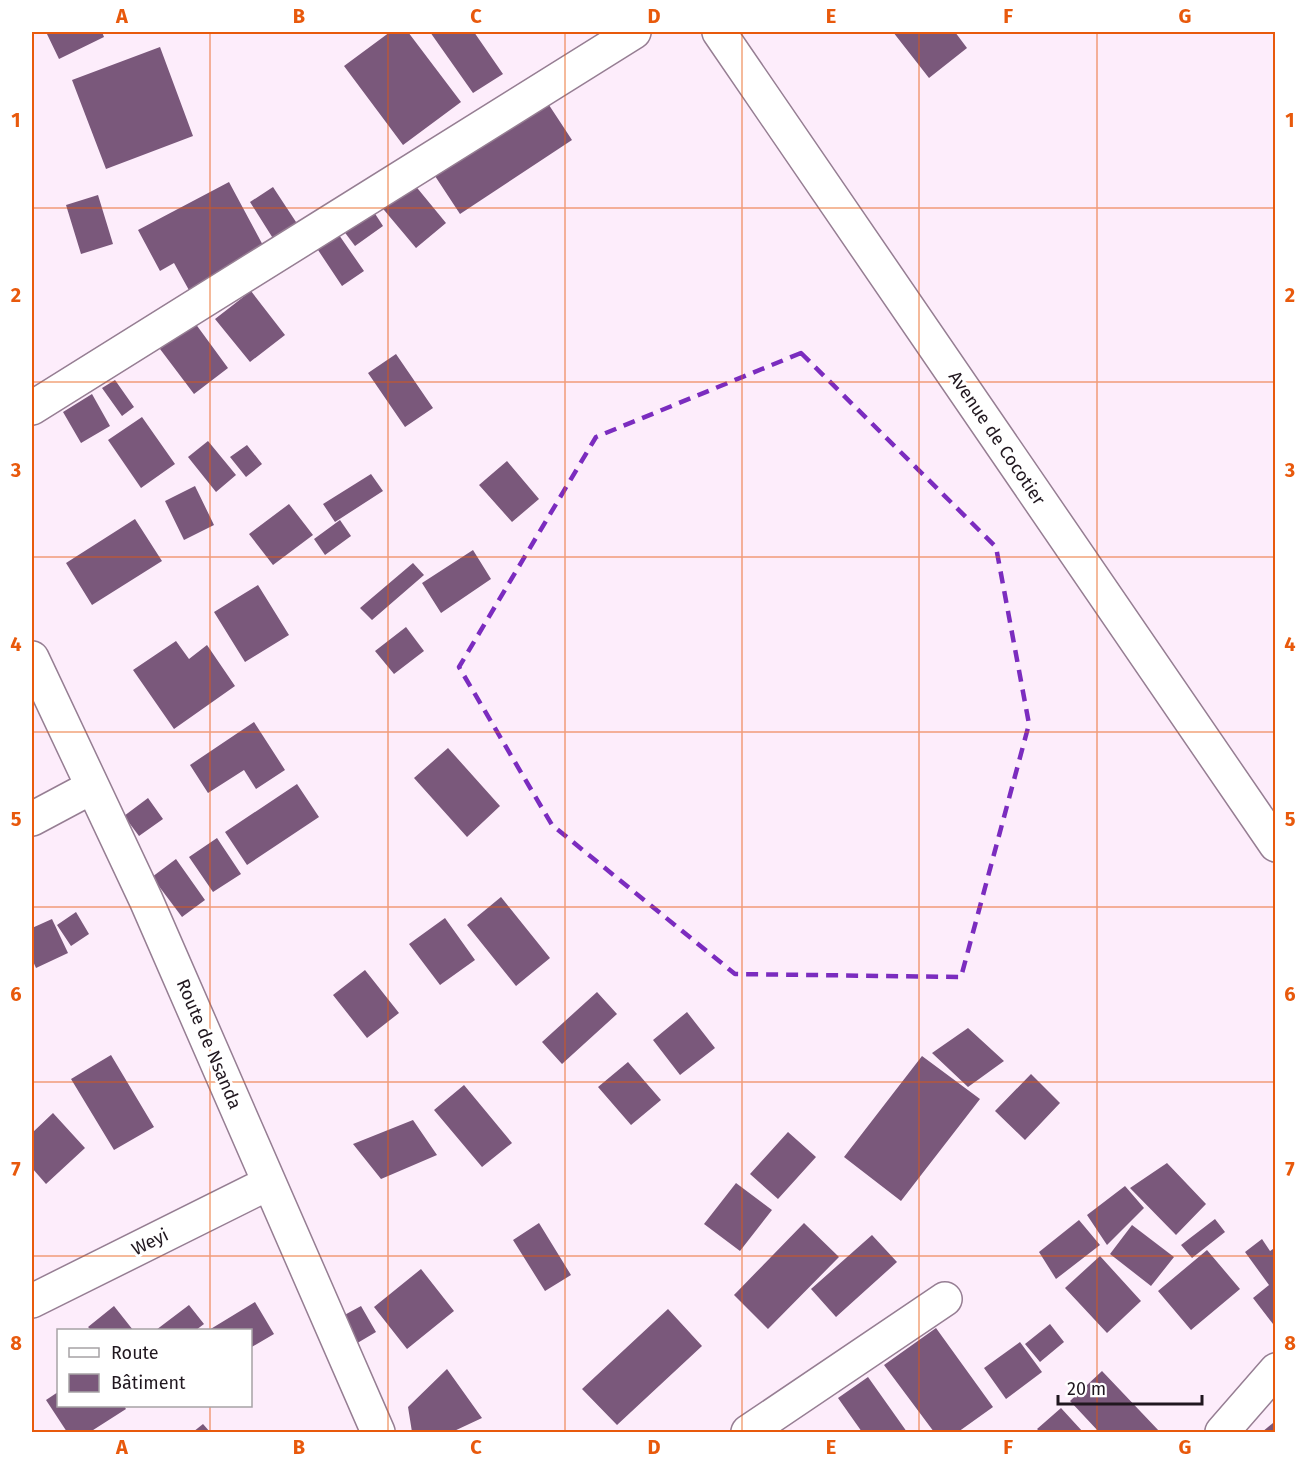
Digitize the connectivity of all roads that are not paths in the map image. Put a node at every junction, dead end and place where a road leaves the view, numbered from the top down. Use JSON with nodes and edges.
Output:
{"nodes":[{"id":1,"x":634,"y":32,"type":"edge"},
{"id":2,"x":719,"y":32,"type":"edge"},
{"id":3,"x":32,"y":408,"type":"edge"},
{"id":4,"x":32,"y":658,"type":"edge"},
{"id":5,"x":92,"y":787,"type":"junction"},
{"id":6,"x":32,"y":819,"type":"edge"},
{"id":7,"x":1275,"y":845,"type":"edge"},
{"id":8,"x":269,"y":1183,"type":"junction"},
{"id":9,"x":945,"y":1299,"type":"dead end"},
{"id":10,"x":32,"y":1301,"type":"edge"},
{"id":11,"x":1275,"y":1370,"type":"edge"},
{"id":12,"x":378,"y":1432,"type":"edge"},
{"id":13,"x":748,"y":1432,"type":"edge"},
{"id":14,"x":1222,"y":1432,"type":"edge"}],
"edges":[{"from":1,"to":3,"type":"street"},
{"from":2,"to":7,"type":"street","name":"Avenue de Cocotier"},
{"from":4,"to":5,"type":"street","name":"Route de Nsanda"},
{"from":5,"to":6,"type":"street"},
{"from":5,"to":8,"type":"street","name":"Route de Nsanda"},
{"from":8,"to":10,"type":"street","name":"Weyi"},
{"from":8,"to":12,"type":"street","name":"Route de Nsanda"},
{"from":9,"to":13,"type":"street"},
{"from":11,"to":14,"type":"street"}]}
